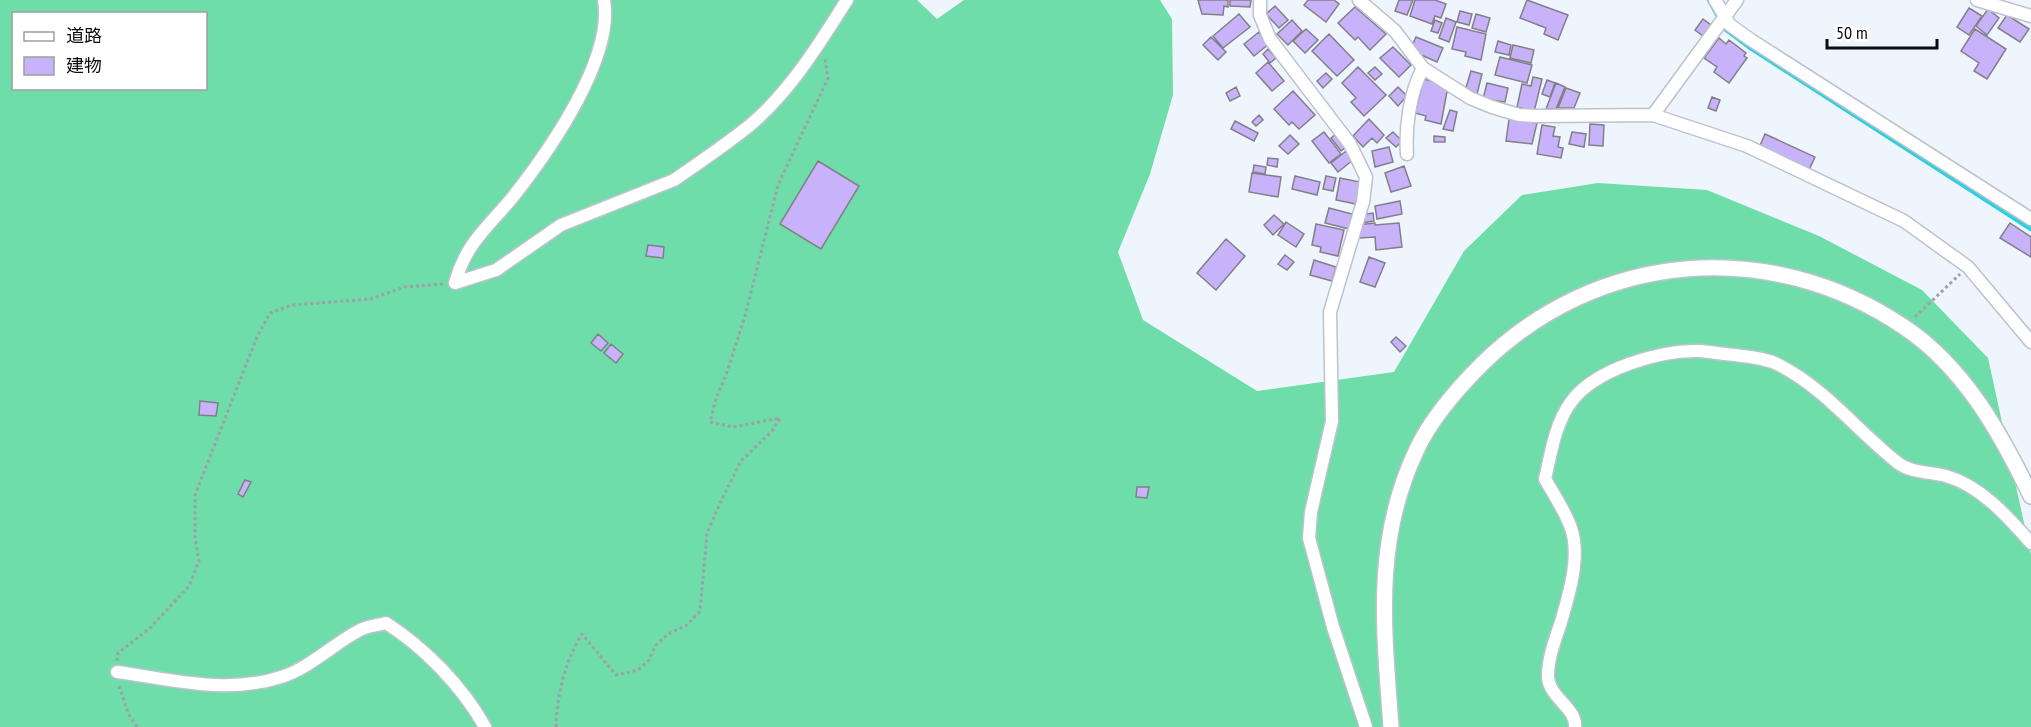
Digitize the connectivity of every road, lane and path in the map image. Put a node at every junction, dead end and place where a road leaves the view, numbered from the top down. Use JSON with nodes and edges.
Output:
{"nodes":[{"id":1,"x":604,"y":0,"type":"edge"},
{"id":2,"x":847,"y":0,"type":"edge"},
{"id":3,"x":1260,"y":0,"type":"edge"},
{"id":4,"x":1359,"y":0,"type":"edge"},
{"id":5,"x":1715,"y":0,"type":"edge"},
{"id":6,"x":1737,"y":0,"type":"edge"},
{"id":7,"x":1977,"y":0,"type":"edge"},
{"id":8,"x":1372,"y":4,"type":"edge"},
{"id":9,"x":2031,"y":16,"type":"edge"},
{"id":10,"x":1721,"y":21,"type":"junction"},
{"id":11,"x":816,"y":48,"type":"junction"},
{"id":12,"x":1423,"y":68,"type":"junction"},
{"id":13,"x":1653,"y":115,"type":"junction"},
{"id":14,"x":1407,"y":154,"type":"dead end"},
{"id":15,"x":2031,"y":219,"type":"edge"},
{"id":16,"x":1968,"y":267,"type":"junction"},
{"id":17,"x":455,"y":283,"type":"junction"},
{"id":18,"x":1904,"y":327,"type":"junction"},
{"id":19,"x":2031,"y":342,"type":"edge"},
{"id":20,"x":2031,"y":496,"type":"edge"},
{"id":21,"x":2031,"y":543,"type":"edge"},
{"id":22,"x":117,"y":672,"type":"junction"},
{"id":23,"x":137,"y":727,"type":"edge"},
{"id":24,"x":485,"y":727,"type":"edge"},
{"id":25,"x":556,"y":727,"type":"edge"},
{"id":26,"x":1366,"y":727,"type":"edge"},
{"id":27,"x":1391,"y":727,"type":"edge"},
{"id":28,"x":1575,"y":727,"type":"edge"}],
"edges":[{"from":1,"to":17,"type":"street"},
{"from":2,"to":11,"type":"street"},
{"from":3,"to":26,"type":"street"},
{"from":4,"to":8,"type":"street"},
{"from":5,"to":10,"type":"street"},
{"from":6,"to":10,"type":"street"},
{"from":7,"to":9,"type":"street"},
{"from":8,"to":12,"type":"street"},
{"from":10,"to":13,"type":"street"},
{"from":10,"to":15,"type":"street"},
{"from":11,"to":17,"type":"street"},
{"from":11,"to":25,"type":"path"},
{"from":12,"to":13,"type":"street"},
{"from":12,"to":14,"type":"street"},
{"from":13,"to":16,"type":"street"},
{"from":16,"to":18,"type":"path"},
{"from":16,"to":19,"type":"street"},
{"from":17,"to":22,"type":"path"},
{"from":18,"to":20,"type":"street"},
{"from":18,"to":27,"type":"street"},
{"from":21,"to":28,"type":"street"},
{"from":22,"to":23,"type":"path"},
{"from":22,"to":24,"type":"street"}]}
